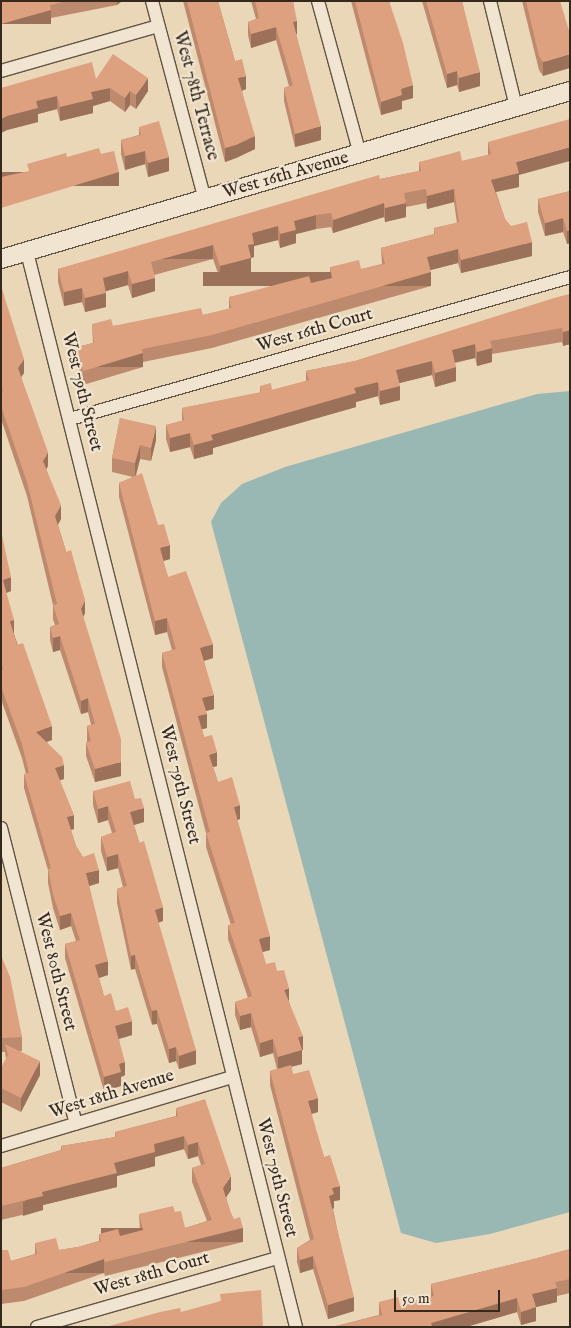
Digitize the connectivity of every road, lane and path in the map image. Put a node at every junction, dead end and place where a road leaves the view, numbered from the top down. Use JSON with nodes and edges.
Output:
{"nodes":[{"id":1,"x":152,"y":1,"type":"edge"},
{"id":2,"x":318,"y":1,"type":"edge"},
{"id":3,"x":490,"y":1,"type":"edge"},
{"id":4,"x":158,"y":26,"type":"junction"},
{"id":5,"x":1,"y":71,"type":"edge"},
{"id":6,"x":570,"y":91,"type":"edge"},
{"id":7,"x":516,"y":106,"type":"junction"},
{"id":8,"x":360,"y":155,"type":"junction"},
{"id":9,"x":205,"y":200,"type":"junction"},
{"id":10,"x":27,"y":252,"type":"junction"},
{"id":11,"x":1,"y":259,"type":"edge"},
{"id":12,"x":570,"y":276,"type":"edge"},
{"id":13,"x":70,"y":419,"type":"junction"},
{"id":14,"x":1,"y":828,"type":"edge"},
{"id":15,"x":233,"y":1078,"type":"junction"},
{"id":16,"x":76,"y":1124,"type":"junction"},
{"id":17,"x":1,"y":1146,"type":"edge"},
{"id":18,"x":277,"y":1258,"type":"junction"},
{"id":19,"x":38,"y":1327,"type":"edge"},
{"id":20,"x":296,"y":1327,"type":"edge"}],
"edges":[{"from":1,"to":4,"type":"street","name":"West 78th Terrace"},
{"from":2,"to":8,"type":"street"},
{"from":3,"to":7,"type":"street"},
{"from":4,"to":5,"type":"street"},
{"from":4,"to":9,"type":"street","name":"West 78th Terrace"},
{"from":6,"to":7,"type":"street","name":"West 16th Avenue"},
{"from":7,"to":8,"type":"street","name":"West 16th Avenue"},
{"from":8,"to":9,"type":"street","name":"West 16th Avenue"},
{"from":9,"to":10,"type":"street","name":"West 16th Avenue"},
{"from":10,"to":11,"type":"street","name":"West 16th Avenue"},
{"from":10,"to":13,"type":"street","name":"West 79th Street"},
{"from":12,"to":13,"type":"street","name":"West 16th Court"},
{"from":13,"to":15,"type":"street","name":"West 79th Street"},
{"from":14,"to":16,"type":"street","name":"West 80th Street"},
{"from":15,"to":16,"type":"street","name":"West 18th Avenue"},
{"from":15,"to":18,"type":"street","name":"West 79th Street"},
{"from":16,"to":17,"type":"street","name":"West 18th Avenue"},
{"from":18,"to":19,"type":"street","name":"West 18th Court"},
{"from":18,"to":20,"type":"street","name":"West 79th Street"}]}
